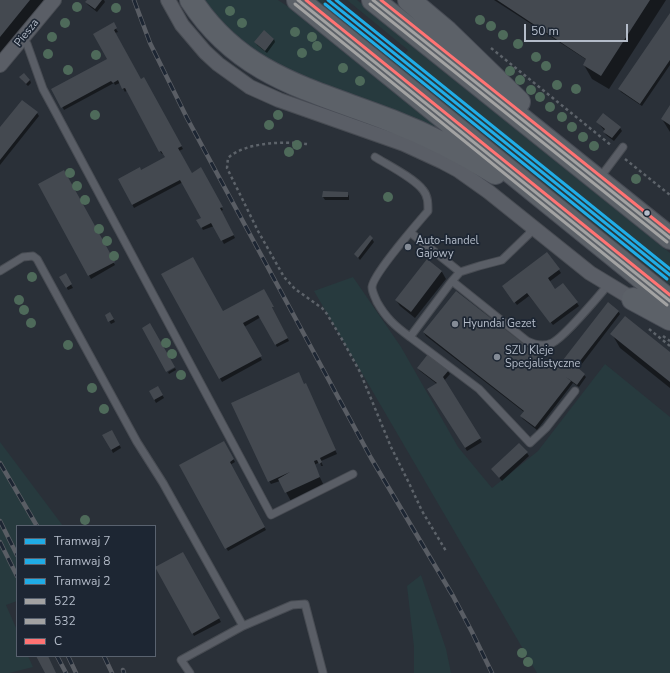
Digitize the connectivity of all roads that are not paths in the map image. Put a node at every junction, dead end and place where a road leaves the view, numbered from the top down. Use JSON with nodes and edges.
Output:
{"nodes":[{"id":1,"x":54,"y":0,"type":"edge"},
{"id":2,"x":168,"y":0,"type":"edge"},
{"id":3,"x":191,"y":0,"type":"edge"},
{"id":4,"x":298,"y":0,"type":"edge"},
{"id":5,"x":373,"y":0,"type":"edge"},
{"id":6,"x":409,"y":0,"type":"edge"},
{"id":7,"x":23,"y":38,"type":"junction"},
{"id":8,"x":0,"y":65,"type":"edge"},
{"id":9,"x":621,"y":150,"type":"road end"},
{"id":10,"x":375,"y":157,"type":"dead end"},
{"id":11,"x":579,"y":166,"type":"junction"},
{"id":12,"x":598,"y":181,"type":"junction"},
{"id":13,"x":531,"y":226,"type":"junction"},
{"id":14,"x":583,"y":230,"type":"junction"},
{"id":15,"x":411,"y":233,"type":"junction"},
{"id":16,"x":670,"y":238,"type":"edge"},
{"id":17,"x":0,"y":271,"type":"edge"},
{"id":18,"x":460,"y":272,"type":"junction"},
{"id":19,"x":452,"y":281,"type":"junction"},
{"id":20,"x":608,"y":285,"type":"junction"},
{"id":21,"x":665,"y":296,"type":"edge"},
{"id":22,"x":633,"y":299,"type":"joint"},
{"id":23,"x":670,"y":319,"type":"edge"},
{"id":24,"x":410,"y":337,"type":"junction"},
{"id":25,"x":575,"y":391,"type":"dead end"},
{"id":26,"x":353,"y":474,"type":"dead end"},
{"id":27,"x":242,"y":626,"type":"junction"},
{"id":28,"x":190,"y":673,"type":"edge"},
{"id":29,"x":322,"y":673,"type":"edge"}],
"edges":[{"from":1,"to":7,"type":"street","name":"Piesza"},
{"from":2,"to":13,"type":"street"},
{"from":3,"to":14,"type":"main road"},
{"from":4,"to":14,"type":"main road"},
{"from":5,"to":11,"type":"main road"},
{"from":6,"to":11,"type":"main road"},
{"from":7,"to":8,"type":"street","name":"Piesza"},
{"from":7,"to":26,"type":"lane"},
{"from":9,"to":12,"type":"lane"},
{"from":10,"to":15,"type":"lane"},
{"from":11,"to":12,"type":"main road"},
{"from":12,"to":16,"type":"main road"},
{"from":13,"to":18,"type":"lane"},
{"from":13,"to":20,"type":"street"},
{"from":14,"to":21,"type":"main road"},
{"from":15,"to":18,"type":"lane"},
{"from":15,"to":24,"type":"lane"},
{"from":17,"to":27,"type":"lane"},
{"from":18,"to":19,"type":"lane"},
{"from":19,"to":20,"type":"lane"},
{"from":19,"to":24,"type":"lane"},
{"from":20,"to":22,"type":"street"},
{"from":22,"to":23,"type":"main road"},
{"from":24,"to":25,"type":"lane"},
{"from":27,"to":28,"type":"lane"},
{"from":27,"to":29,"type":"lane"}]}
